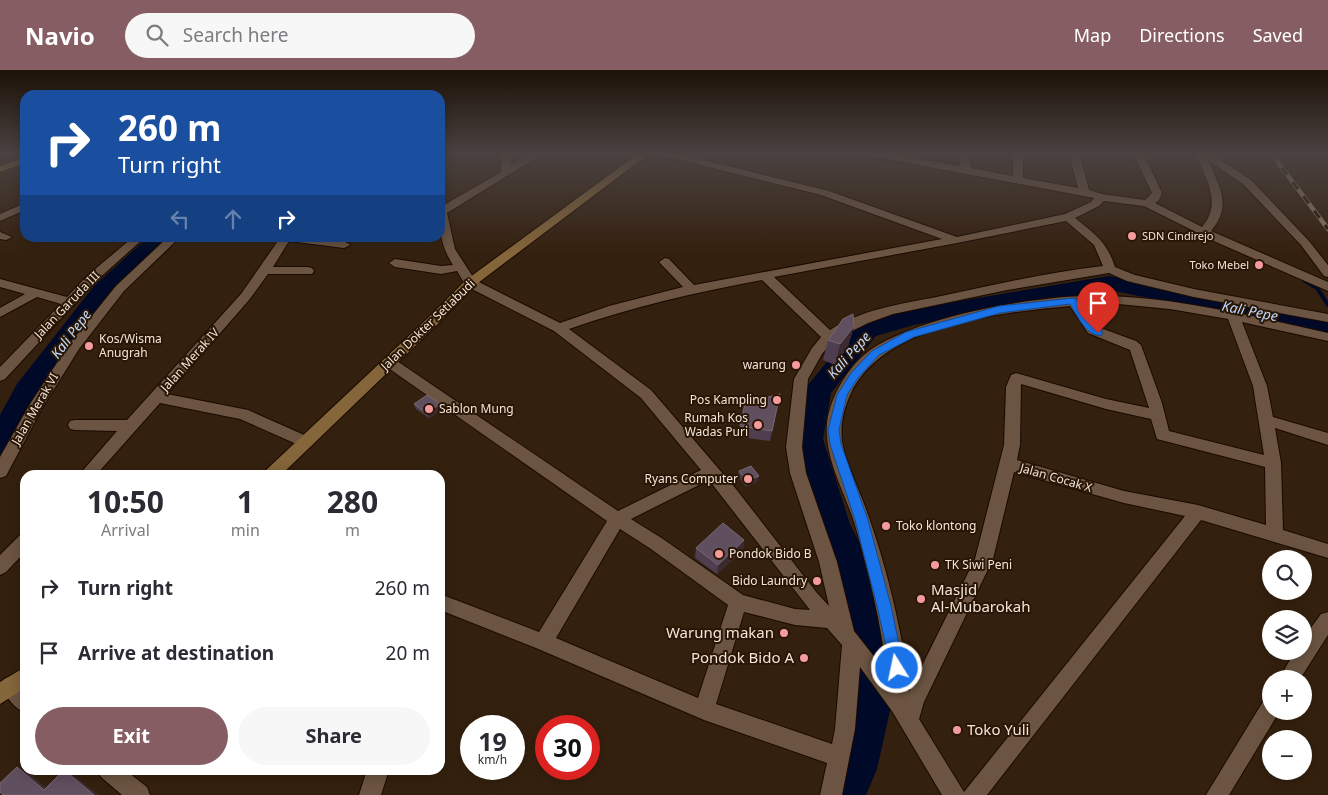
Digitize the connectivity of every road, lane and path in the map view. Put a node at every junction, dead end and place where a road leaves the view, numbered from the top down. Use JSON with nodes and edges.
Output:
{"nodes":[{"id":1,"x":481,"y":187,"type":"edge"},
{"id":2,"x":599,"y":187,"type":"edge"},
{"id":3,"x":800,"y":187,"type":"edge"},
{"id":4,"x":1056,"y":187,"type":"edge"},
{"id":5,"x":1083,"y":187,"type":"edge"},
{"id":6,"x":1154,"y":187,"type":"edge"},
{"id":7,"x":1213,"y":187,"type":"edge"},
{"id":8,"x":1252,"y":187,"type":"edge"},
{"id":9,"x":1084,"y":192,"type":"junction"},
{"id":10,"x":1101,"y":197,"type":"junction"},
{"id":11,"x":1147,"y":203,"type":"junction"},
{"id":12,"x":445,"y":207,"type":"edge"},
{"id":13,"x":20,"y":208,"type":"edge"},
{"id":14,"x":0,"y":218,"type":"edge"},
{"id":15,"x":1068,"y":218,"type":"junction"},
{"id":16,"x":445,"y":227,"type":"edge"},
{"id":17,"x":1204,"y":232,"type":"junction"},
{"id":18,"x":957,"y":240,"type":"junction"},
{"id":19,"x":133,"y":242,"type":"edge"},
{"id":20,"x":168,"y":242,"type":"edge"},
{"id":21,"x":282,"y":242,"type":"edge"},
{"id":22,"x":321,"y":242,"type":"edge"},
{"id":23,"x":344,"y":245,"type":"dead end"},
{"id":24,"x":665,"y":262,"type":"dead end"},
{"id":25,"x":395,"y":263,"type":"dead end"},
{"id":26,"x":460,"y":267,"type":"junction"},
{"id":27,"x":1110,"y":269,"type":"junction"},
{"id":28,"x":265,"y":270,"type":"junction"},
{"id":29,"x":308,"y":271,"type":"dead end"},
{"id":30,"x":1328,"y":273,"type":"edge"},
{"id":31,"x":764,"y":275,"type":"junction"},
{"id":32,"x":0,"y":283,"type":"edge"},
{"id":33,"x":470,"y":283,"type":"junction"},
{"id":34,"x":1328,"y":287,"type":"edge"},
{"id":35,"x":691,"y":289,"type":"junction"},
{"id":36,"x":35,"y":293,"type":"junction"},
{"id":37,"x":1073,"y":301,"type":"junction"},
{"id":38,"x":69,"y":302,"type":"junction"},
{"id":39,"x":0,"y":313,"type":"edge"},
{"id":40,"x":1234,"y":318,"type":"junction"},
{"id":41,"x":1328,"y":318,"type":"edge"},
{"id":42,"x":559,"y":328,"type":"junction"},
{"id":43,"x":829,"y":337,"type":"junction"},
{"id":44,"x":1328,"y":337,"type":"edge"},
{"id":45,"x":389,"y":362,"type":"junction"},
{"id":46,"x":0,"y":376,"type":"edge"},
{"id":47,"x":157,"y":397,"type":"junction"},
{"id":48,"x":1158,"y":416,"type":"junction"},
{"id":49,"x":1265,"y":420,"type":"junction"},
{"id":50,"x":75,"y":425,"type":"dead end"},
{"id":51,"x":130,"y":426,"type":"junction"},
{"id":52,"x":1328,"y":439,"type":"edge"},
{"id":53,"x":306,"y":442,"type":"junction"},
{"id":54,"x":1273,"y":463,"type":"junction"},
{"id":55,"x":1008,"y":464,"type":"junction"},
{"id":56,"x":91,"y":470,"type":"edge"},
{"id":57,"x":276,"y":470,"type":"edge"},
{"id":58,"x":0,"y":472,"type":"edge"},
{"id":59,"x":712,"y":472,"type":"junction"},
{"id":60,"x":1198,"y":512,"type":"junction"},
{"id":61,"x":617,"y":519,"type":"junction"},
{"id":62,"x":1276,"y":536,"type":"junction"},
{"id":63,"x":20,"y":546,"type":"edge"},
{"id":64,"x":1328,"y":551,"type":"edge"},
{"id":65,"x":0,"y":567,"type":"edge"},
{"id":66,"x":738,"y":602,"type":"junction"},
{"id":67,"x":445,"y":604,"type":"edge"},
{"id":68,"x":829,"y":620,"type":"junction"},
{"id":69,"x":1328,"y":620,"type":"edge"},
{"id":70,"x":543,"y":642,"type":"junction"},
{"id":71,"x":852,"y":643,"type":"junction"},
{"id":72,"x":1294,"y":670,"type":"edge"},
{"id":73,"x":12,"y":686,"type":"edge"},
{"id":74,"x":20,"y":696,"type":"edge"},
{"id":75,"x":899,"y":706,"type":"junction"},
{"id":76,"x":704,"y":710,"type":"junction"},
{"id":77,"x":1263,"y":720,"type":"edge"},
{"id":78,"x":840,"y":758,"type":"junction"},
{"id":79,"x":114,"y":775,"type":"edge"},
{"id":80,"x":376,"y":775,"type":"edge"},
{"id":81,"x":139,"y":795,"type":"edge"},
{"id":82,"x":370,"y":795,"type":"edge"},
{"id":83,"x":831,"y":795,"type":"edge"},
{"id":84,"x":954,"y":795,"type":"edge"},
{"id":85,"x":973,"y":795,"type":"edge"},
{"id":86,"x":1217,"y":795,"type":"edge"}],
"edges":[{"from":1,"to":12,"type":"street"},
{"from":2,"to":33,"type":"street","name":"Jalan Dokter Setiabudi"},
{"from":3,"to":18,"type":"street"},
{"from":4,"to":9,"type":"street"},
{"from":5,"to":9,"type":"street"},
{"from":6,"to":11,"type":"street"},
{"from":7,"to":17,"type":"street"},
{"from":8,"to":30,"type":"street"},
{"from":9,"to":10,"type":"street"},
{"from":10,"to":11,"type":"street"},
{"from":10,"to":15,"type":"street"},
{"from":11,"to":17,"type":"street"},
{"from":13,"to":14,"type":"street"},
{"from":15,"to":18,"type":"street"},
{"from":15,"to":27,"type":"street"},
{"from":16,"to":26,"type":"street"},
{"from":17,"to":34,"type":"street"},
{"from":18,"to":31,"type":"street"},
{"from":19,"to":38,"type":"street","name":"Jalan Garuda III"},
{"from":20,"to":58,"type":"street","name":"Jalan Merak VI"},
{"from":21,"to":28,"type":"street","name":"Jalan Merak IV"},
{"from":22,"to":23,"type":"street"},
{"from":24,"to":35,"type":"street"},
{"from":25,"to":26,"type":"street"},
{"from":26,"to":33,"type":"street"},
{"from":27,"to":41,"type":"street"},
{"from":27,"to":43,"type":"street"},
{"from":28,"to":29,"type":"street"},
{"from":28,"to":47,"type":"street","name":"Jalan Merak IV"},
{"from":31,"to":35,"type":"street"},
{"from":31,"to":43,"type":"street"},
{"from":32,"to":36,"type":"street"},
{"from":33,"to":42,"type":"street"},
{"from":33,"to":45,"type":"street","name":"Jalan Dokter Setiabudi"},
{"from":35,"to":42,"type":"street"},
{"from":36,"to":38,"type":"street"},
{"from":36,"to":39,"type":"street"},
{"from":37,"to":40,"type":"street"},
{"from":37,"to":48,"type":"street"},
{"from":37,"to":75,"type":"street"},
{"from":38,"to":46,"type":"street","name":"Jalan Garuda III"},
{"from":40,"to":44,"type":"street"},
{"from":40,"to":49,"type":"street"},
{"from":42,"to":59,"type":"street"},
{"from":43,"to":71,"type":"street"},
{"from":45,"to":53,"type":"street","name":"Jalan Dokter Setiabudi"},
{"from":45,"to":61,"type":"street"},
{"from":47,"to":51,"type":"street","name":"Jalan Merak IV"},
{"from":47,"to":53,"type":"street"},
{"from":48,"to":54,"type":"street"},
{"from":48,"to":55,"type":"street"},
{"from":49,"to":52,"type":"street"},
{"from":49,"to":54,"type":"street"},
{"from":50,"to":51,"type":"street"},
{"from":51,"to":56,"type":"street","name":"Jalan Merak IV"},
{"from":53,"to":57,"type":"street","name":"Jalan Dokter Setiabudi"},
{"from":54,"to":62,"type":"street"},
{"from":55,"to":60,"type":"street","name":"Jalan Cocak X"},
{"from":55,"to":75,"type":"street","name":"Jalan Cocak X"},
{"from":59,"to":61,"type":"street"},
{"from":59,"to":68,"type":"street"},
{"from":60,"to":62,"type":"street","name":"Jalan Cocak X"},
{"from":60,"to":85,"type":"street"},
{"from":61,"to":66,"type":"street"},
{"from":61,"to":70,"type":"street"},
{"from":62,"to":64,"type":"street","name":"Jalan Cocak X"},
{"from":63,"to":65,"type":"street"},
{"from":66,"to":68,"type":"street"},
{"from":66,"to":76,"type":"street"},
{"from":67,"to":70,"type":"street"},
{"from":68,"to":71,"type":"street"},
{"from":69,"to":72,"type":"street"},
{"from":70,"to":76,"type":"street"},
{"from":71,"to":75,"type":"street"},
{"from":71,"to":78,"type":"street"},
{"from":73,"to":74,"type":"street"},
{"from":75,"to":84,"type":"street"},
{"from":76,"to":78,"type":"street"},
{"from":77,"to":86,"type":"street"},
{"from":78,"to":83,"type":"street"},
{"from":79,"to":81,"type":"street"},
{"from":80,"to":82,"type":"street"}]}
